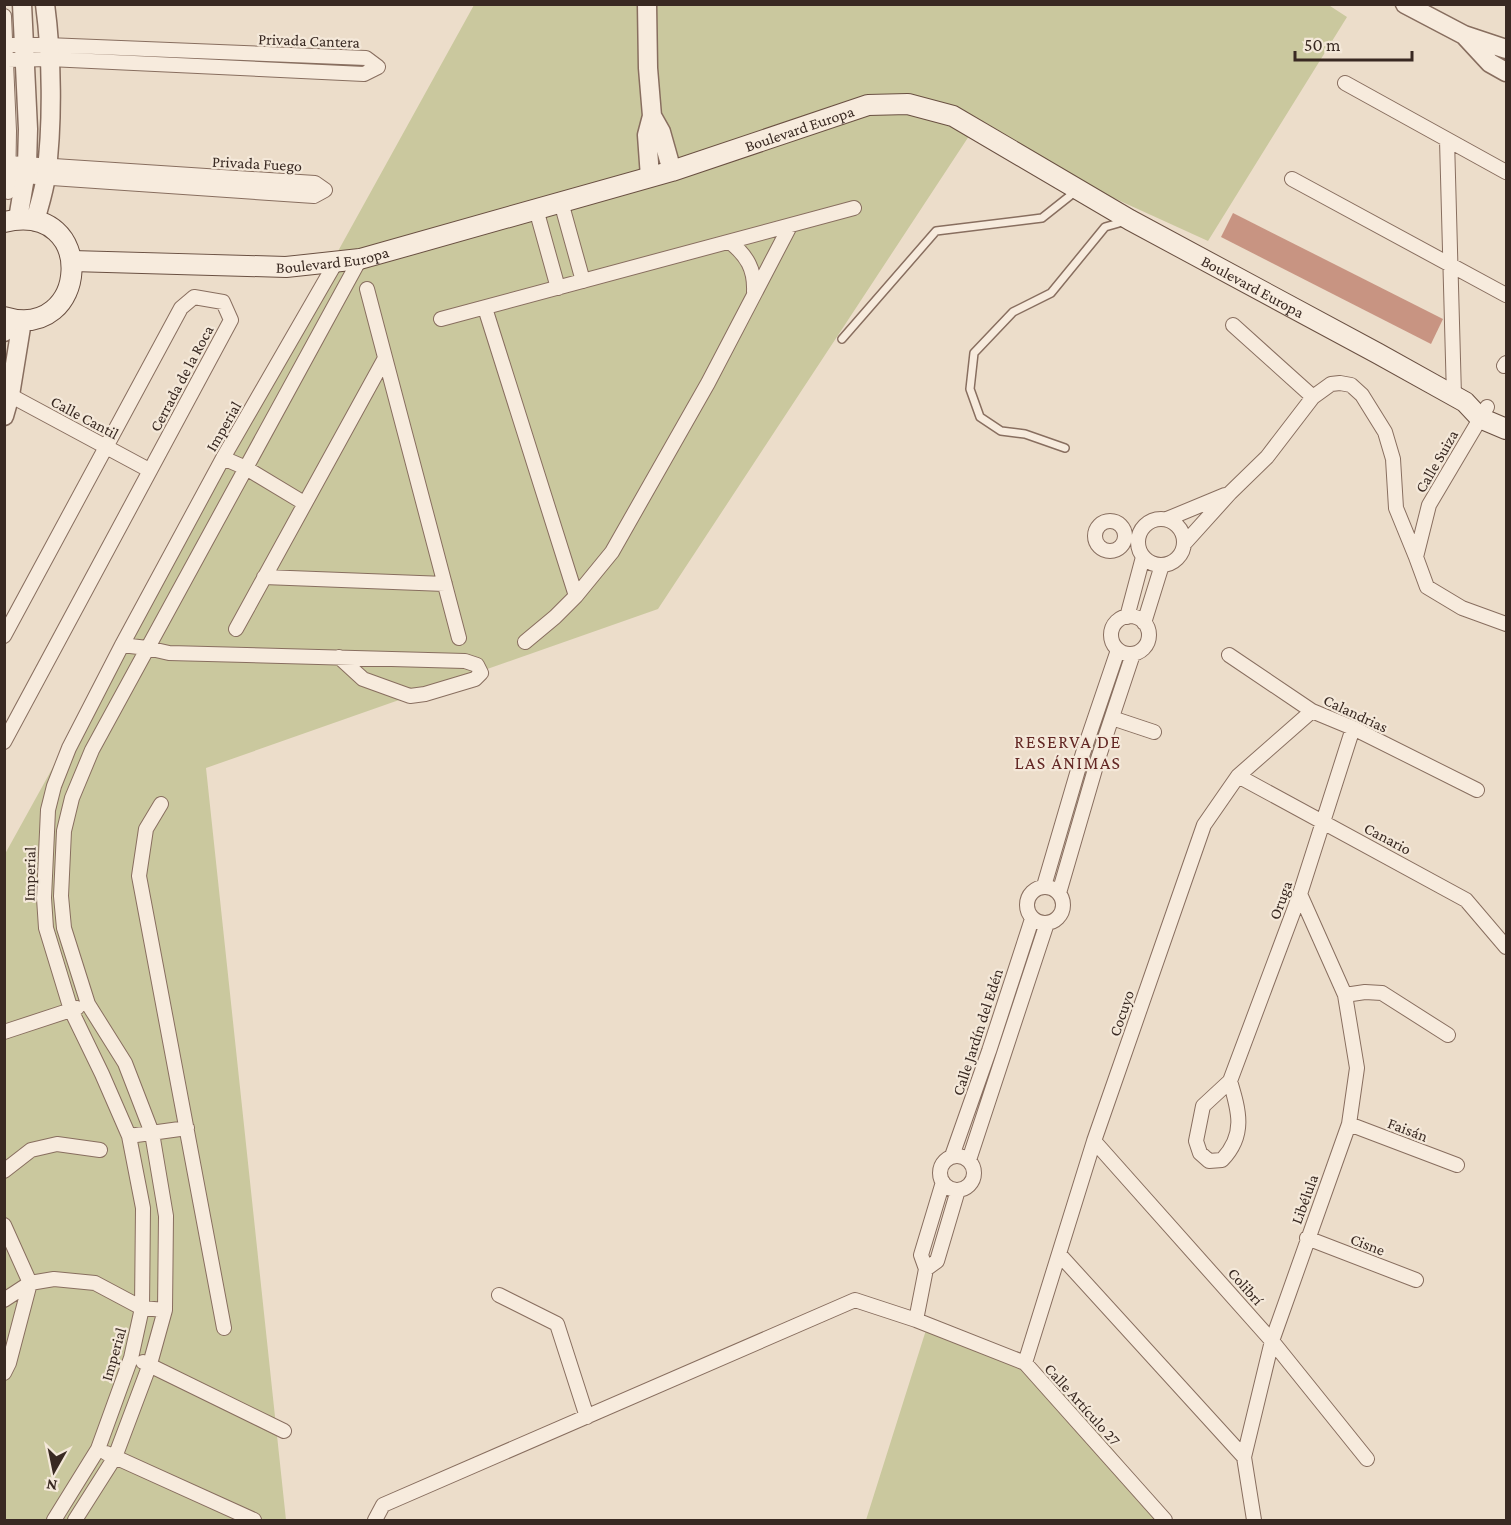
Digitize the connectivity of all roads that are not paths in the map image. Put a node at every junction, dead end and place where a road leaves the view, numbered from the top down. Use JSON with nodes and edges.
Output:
{"nodes":[{"id":1,"x":22,"y":4,"type":"edge"},
{"id":2,"x":45,"y":4,"type":"edge"},
{"id":3,"x":647,"y":4,"type":"edge"},
{"id":4,"x":1405,"y":4,"type":"edge"},
{"id":5,"x":4,"y":16,"type":"edge"},
{"id":6,"x":1464,"y":34,"type":"junction"},
{"id":7,"x":1506,"y":49,"type":"edge"},
{"id":8,"x":160,"y":50,"type":"junction"},
{"id":9,"x":48,"y":52,"type":"junction"},
{"id":10,"x":19,"y":54,"type":"junction"},
{"id":11,"x":266,"y":54,"type":"junction"},
{"id":12,"x":161,"y":65,"type":"junction"},
{"id":13,"x":266,"y":70,"type":"junction"},
{"id":14,"x":1506,"y":72,"type":"edge"},
{"id":15,"x":1345,"y":83,"type":"dead end"},
{"id":16,"x":652,"y":116,"type":"junction"},
{"id":17,"x":1447,"y":140,"type":"junction"},
{"id":18,"x":17,"y":170,"type":"junction"},
{"id":19,"x":672,"y":171,"type":"junction"},
{"id":20,"x":46,"y":172,"type":"junction"},
{"id":21,"x":1506,"y":172,"type":"edge"},
{"id":22,"x":650,"y":177,"type":"junction"},
{"id":23,"x":147,"y":179,"type":"junction"},
{"id":24,"x":1292,"y":179,"type":"dead end"},
{"id":25,"x":1077,"y":190,"type":"junction"},
{"id":26,"x":8,"y":192,"type":"dead end"},
{"id":27,"x":561,"y":202,"type":"junction"},
{"id":28,"x":854,"y":208,"type":"dead end"},
{"id":29,"x":536,"y":209,"type":"junction"},
{"id":30,"x":1130,"y":220,"type":"junction"},
{"id":31,"x":19,"y":221,"type":"edge"},
{"id":32,"x":790,"y":226,"type":"junction"},
{"id":33,"x":730,"y":242,"type":"junction"},
{"id":34,"x":360,"y":259,"type":"junction"},
{"id":35,"x":72,"y":261,"type":"junction"},
{"id":36,"x":336,"y":262,"type":"junction"},
{"id":37,"x":1451,"y":264,"type":"junction"},
{"id":38,"x":583,"y":281,"type":"junction"},
{"id":39,"x":558,"y":288,"type":"junction"},
{"id":40,"x":367,"y":289,"type":"dead end"},
{"id":41,"x":753,"y":294,"type":"junction"},
{"id":42,"x":1506,"y":296,"type":"edge"},
{"id":43,"x":485,"y":308,"type":"junction"},
{"id":44,"x":441,"y":320,"type":"dead end"},
{"id":45,"x":9,"y":322,"type":"edge"},
{"id":46,"x":1233,"y":325,"type":"dead end"},
{"id":47,"x":842,"y":339,"type":"dead end"},
{"id":48,"x":385,"y":358,"type":"junction"},
{"id":49,"x":7,"y":393,"type":"edge"},
{"id":50,"x":1312,"y":397,"type":"junction"},
{"id":51,"x":1460,"y":399,"type":"junction"},
{"id":52,"x":1483,"y":413,"type":"junction"},
{"id":53,"x":4,"y":416,"type":"edge"},
{"id":54,"x":1506,"y":416,"type":"edge"},
{"id":55,"x":1506,"y":429,"type":"edge"},
{"id":56,"x":106,"y":447,"type":"junction"},
{"id":57,"x":1065,"y":448,"type":"dead end"},
{"id":58,"x":223,"y":458,"type":"junction"},
{"id":59,"x":246,"y":468,"type":"junction"},
{"id":60,"x":149,"y":470,"type":"junction"},
{"id":61,"x":1230,"y":493,"type":"junction"},
{"id":62,"x":304,"y":503,"type":"junction"},
{"id":63,"x":1167,"y":519,"type":"junction"},
{"id":64,"x":1124,"y":542,"type":"dead end"},
{"id":65,"x":1138,"y":542,"type":"junction"},
{"id":66,"x":1184,"y":544,"type":"junction"},
{"id":67,"x":1143,"y":557,"type":"junction"},
{"id":68,"x":1416,"y":557,"type":"junction"},
{"id":69,"x":1162,"y":565,"type":"junction"},
{"id":70,"x":264,"y":578,"type":"junction"},
{"id":71,"x":445,"y":584,"type":"junction"},
{"id":72,"x":576,"y":596,"type":"junction"},
{"id":73,"x":1506,"y":609,"type":"edge"},
{"id":74,"x":1127,"y":616,"type":"junction"},
{"id":75,"x":1144,"y":622,"type":"junction"},
{"id":76,"x":1503,"y":623,"type":"edge"},
{"id":77,"x":236,"y":629,"type":"dead end"},
{"id":78,"x":4,"y":636,"type":"edge"},
{"id":79,"x":459,"y":638,"type":"dead end"},
{"id":80,"x":525,"y":642,"type":"dead end"},
{"id":81,"x":122,"y":645,"type":"junction"},
{"id":82,"x":147,"y":648,"type":"junction"},
{"id":83,"x":1118,"y":650,"type":"junction"},
{"id":84,"x":1133,"y":654,"type":"junction"},
{"id":85,"x":1229,"y":655,"type":"dead end"},
{"id":86,"x":339,"y":657,"type":"junction"},
{"id":87,"x":1312,"y":711,"type":"junction"},
{"id":88,"x":1112,"y":718,"type":"junction"},
{"id":89,"x":1353,"y":729,"type":"junction"},
{"id":90,"x":1154,"y":732,"type":"dead end"},
{"id":91,"x":4,"y":742,"type":"edge"},
{"id":92,"x":1083,"y":753,"type":"junction"},
{"id":93,"x":1098,"y":759,"type":"junction"},
{"id":94,"x":1238,"y":776,"type":"junction"},
{"id":95,"x":1477,"y":790,"type":"dead end"},
{"id":96,"x":161,"y":804,"type":"dead end"},
{"id":97,"x":1324,"y":822,"type":"junction"},
{"id":98,"x":1044,"y":886,"type":"junction"},
{"id":99,"x":1059,"y":893,"type":"junction"},
{"id":100,"x":1300,"y":894,"type":"junction"},
{"id":101,"x":1032,"y":919,"type":"junction"},
{"id":102,"x":1047,"y":923,"type":"junction"},
{"id":103,"x":1506,"y":947,"type":"edge"},
{"id":104,"x":1345,"y":995,"type":"junction"},
{"id":105,"x":88,"y":1004,"type":"junction"},
{"id":106,"x":71,"y":1010,"type":"junction"},
{"id":107,"x":4,"y":1032,"type":"edge"},
{"id":108,"x":1448,"y":1035,"type":"dead end"},
{"id":109,"x":989,"y":1052,"type":"junction"},
{"id":110,"x":1003,"y":1057,"type":"junction"},
{"id":111,"x":1230,"y":1080,"type":"junction"},
{"id":112,"x":1348,"y":1124,"type":"junction"},
{"id":113,"x":187,"y":1128,"type":"junction"},
{"id":114,"x":152,"y":1133,"type":"junction"},
{"id":115,"x":129,"y":1136,"type":"junction"},
{"id":116,"x":1094,"y":1141,"type":"junction"},
{"id":117,"x":100,"y":1150,"type":"dead end"},
{"id":118,"x":952,"y":1156,"type":"junction"},
{"id":119,"x":969,"y":1160,"type":"junction"},
{"id":120,"x":1457,"y":1165,"type":"dead end"},
{"id":121,"x":4,"y":1171,"type":"edge"},
{"id":122,"x":942,"y":1182,"type":"junction"},
{"id":123,"x":958,"y":1190,"type":"junction"},
{"id":124,"x":4,"y":1225,"type":"edge"},
{"id":125,"x":1307,"y":1238,"type":"junction"},
{"id":126,"x":1059,"y":1254,"type":"junction"},
{"id":127,"x":926,"y":1269,"type":"junction"},
{"id":128,"x":1416,"y":1280,"type":"dead end"},
{"id":129,"x":30,"y":1283,"type":"junction"},
{"id":130,"x":499,"y":1294,"type":"dead end"},
{"id":131,"x":4,"y":1300,"type":"edge"},
{"id":132,"x":141,"y":1308,"type":"junction"},
{"id":133,"x":165,"y":1310,"type":"junction"},
{"id":134,"x":916,"y":1320,"type":"junction"},
{"id":135,"x":224,"y":1328,"type":"dead end"},
{"id":136,"x":1272,"y":1341,"type":"junction"},
{"id":137,"x":131,"y":1358,"type":"junction"},
{"id":138,"x":1025,"y":1363,"type":"junction"},
{"id":139,"x":150,"y":1364,"type":"junction"},
{"id":140,"x":4,"y":1373,"type":"edge"},
{"id":141,"x":587,"y":1417,"type":"junction"},
{"id":142,"x":284,"y":1431,"type":"dead end"},
{"id":143,"x":98,"y":1449,"type":"junction"},
{"id":144,"x":115,"y":1457,"type":"junction"},
{"id":145,"x":1244,"y":1457,"type":"junction"},
{"id":146,"x":1367,"y":1459,"type":"dead end"},
{"id":147,"x":54,"y":1521,"type":"edge"},
{"id":148,"x":75,"y":1521,"type":"edge"},
{"id":149,"x":255,"y":1521,"type":"edge"},
{"id":150,"x":375,"y":1521,"type":"edge"},
{"id":151,"x":1166,"y":1521,"type":"edge"},
{"id":152,"x":1254,"y":1521,"type":"edge"}],
"edges":[{"from":1,"to":10,"type":"street"},
{"from":2,"to":9,"type":"street"},
{"from":3,"to":16,"type":"street"},
{"from":4,"to":6,"type":"street"},
{"from":5,"to":10,"type":"street","name":"Privada Cantera"},
{"from":6,"to":7,"type":"street"},
{"from":6,"to":14,"type":"street"},
{"from":8,"to":9,"type":"street","name":"Privada Cantera"},
{"from":8,"to":11,"type":"street","name":"Privada Cantera"},
{"from":8,"to":12,"type":"street"},
{"from":9,"to":10,"type":"street","name":"Privada Cantera"},
{"from":9,"to":12,"type":"street","name":"Privada Cantera"},
{"from":9,"to":20,"type":"street"},
{"from":10,"to":18,"type":"street"},
{"from":11,"to":13,"type":"street"},
{"from":11,"to":13,"type":"street","name":"Privada Cantera"},
{"from":12,"to":13,"type":"street","name":"Privada Cantera"},
{"from":15,"to":17,"type":"street"},
{"from":16,"to":19,"type":"street"},
{"from":16,"to":22,"type":"street"},
{"from":17,"to":21,"type":"street"},
{"from":17,"to":37,"type":"street"},
{"from":18,"to":20,"type":"street","name":"Privada Fuego"},
{"from":18,"to":26,"type":"street"},
{"from":18,"to":31,"type":"street"},
{"from":19,"to":22,"type":"main road","name":"Boulevard Europa"},
{"from":19,"to":25,"type":"main road","name":"Boulevard Europa"},
{"from":20,"to":23,"type":"street","name":"Privada Fuego"},
{"from":20,"to":31,"type":"street"},
{"from":22,"to":27,"type":"main road","name":"Boulevard Europa"},
{"from":23,"to":23,"type":"street","name":"Privada Fuego"},
{"from":24,"to":37,"type":"street"},
{"from":25,"to":30,"type":"main road","name":"Boulevard Europa"},
{"from":25,"to":47,"type":"lane"},
{"from":27,"to":29,"type":"main road","name":"Boulevard Europa"},
{"from":27,"to":38,"type":"street"},
{"from":28,"to":32,"type":"street"},
{"from":29,"to":34,"type":"main road","name":"Boulevard Europa"},
{"from":29,"to":39,"type":"street"},
{"from":30,"to":51,"type":"main road","name":"Boulevard Europa"},
{"from":30,"to":57,"type":"lane"},
{"from":31,"to":35,"type":"main road"},
{"from":32,"to":33,"type":"street"},
{"from":32,"to":41,"type":"street"},
{"from":33,"to":38,"type":"street"},
{"from":33,"to":41,"type":"street"},
{"from":34,"to":36,"type":"main road","name":"Boulevard Europa"},
{"from":34,"to":59,"type":"street"},
{"from":35,"to":36,"type":"main road","name":"Boulevard Europa"},
{"from":35,"to":45,"type":"main road"},
{"from":36,"to":58,"type":"street","name":"Imperial"},
{"from":37,"to":42,"type":"street"},
{"from":37,"to":51,"type":"street"},
{"from":38,"to":39,"type":"street"},
{"from":39,"to":43,"type":"street"},
{"from":40,"to":48,"type":"street"},
{"from":41,"to":72,"type":"street"},
{"from":43,"to":44,"type":"street"},
{"from":43,"to":72,"type":"street"},
{"from":45,"to":49,"type":"street"},
{"from":46,"to":50,"type":"street"},
{"from":48,"to":62,"type":"street"},
{"from":48,"to":71,"type":"street"},
{"from":49,"to":53,"type":"street"},
{"from":49,"to":56,"type":"street","name":"Calle Cantil"},
{"from":50,"to":61,"type":"street"},
{"from":50,"to":68,"type":"street"},
{"from":51,"to":52,"type":"main road","name":"Boulevard Europa"},
{"from":52,"to":54,"type":"main road","name":"Boulevard Europa"},
{"from":52,"to":55,"type":"main road","name":"Boulevard Europa"},
{"from":52,"to":68,"type":"street","name":"Calle Suiza"},
{"from":56,"to":60,"type":"street","name":"Calle Cantil"},
{"from":56,"to":60,"type":"street","name":"Cerrada de la Roca"},
{"from":56,"to":78,"type":"street","name":"Cerrada de la Roca"},
{"from":58,"to":59,"type":"street"},
{"from":58,"to":81,"type":"street","name":"Imperial"},
{"from":59,"to":62,"type":"street"},
{"from":59,"to":82,"type":"street"},
{"from":60,"to":91,"type":"street","name":"Cerrada de la Roca"},
{"from":61,"to":63,"type":"street"},
{"from":61,"to":66,"type":"street"},
{"from":62,"to":70,"type":"street"},
{"from":63,"to":65,"type":"street"},
{"from":63,"to":66,"type":"street"},
{"from":64,"to":65,"type":"street"},
{"from":65,"to":67,"type":"street"},
{"from":66,"to":69,"type":"street"},
{"from":67,"to":69,"type":"street"},
{"from":67,"to":74,"type":"street"},
{"from":68,"to":76,"type":"street"},
{"from":69,"to":75,"type":"street"},
{"from":70,"to":71,"type":"street"},
{"from":70,"to":77,"type":"street"},
{"from":71,"to":79,"type":"street"},
{"from":72,"to":80,"type":"street"},
{"from":73,"to":76,"type":"street"},
{"from":74,"to":75,"type":"street"},
{"from":74,"to":83,"type":"street"},
{"from":75,"to":84,"type":"street"},
{"from":81,"to":82,"type":"street"},
{"from":81,"to":106,"type":"street","name":"Imperial"},
{"from":82,"to":86,"type":"street"},
{"from":82,"to":105,"type":"street"},
{"from":83,"to":84,"type":"street"},
{"from":83,"to":92,"type":"street"},
{"from":84,"to":88,"type":"street"},
{"from":85,"to":87,"type":"street","name":"Calandrias"},
{"from":86,"to":86,"type":"street"},
{"from":87,"to":89,"type":"street","name":"Calandrias"},
{"from":87,"to":94,"type":"street","name":"Cocuyo"},
{"from":88,"to":90,"type":"street"},
{"from":88,"to":93,"type":"street"},
{"from":89,"to":95,"type":"street","name":"Calandrias"},
{"from":89,"to":97,"type":"street","name":"Oruga"},
{"from":92,"to":93,"type":"street"},
{"from":92,"to":98,"type":"street"},
{"from":93,"to":99,"type":"street"},
{"from":94,"to":97,"type":"street","name":"Canario"},
{"from":94,"to":116,"type":"street","name":"Cocuyo"},
{"from":96,"to":113,"type":"street"},
{"from":97,"to":100,"type":"street","name":"Oruga"},
{"from":97,"to":103,"type":"street","name":"Canario"},
{"from":98,"to":99,"type":"street"},
{"from":98,"to":101,"type":"street"},
{"from":99,"to":102,"type":"street"},
{"from":100,"to":104,"type":"street","name":"Libélula"},
{"from":100,"to":111,"type":"street","name":"Oruga"},
{"from":101,"to":102,"type":"street"},
{"from":101,"to":109,"type":"street","name":"Calle Jardín del Edén"},
{"from":102,"to":110,"type":"street","name":"Calle Jardín del Edén"},
{"from":104,"to":108,"type":"street"},
{"from":104,"to":112,"type":"street","name":"Libélula"},
{"from":105,"to":106,"type":"street"},
{"from":105,"to":114,"type":"street"},
{"from":106,"to":107,"type":"street"},
{"from":106,"to":115,"type":"street","name":"Imperial"},
{"from":109,"to":110,"type":"street"},
{"from":109,"to":118,"type":"street","name":"Calle Jardín del Edén"},
{"from":110,"to":119,"type":"street","name":"Calle Jardín del Edén"},
{"from":111,"to":111,"type":"street"},
{"from":112,"to":120,"type":"street","name":"Faisán"},
{"from":112,"to":125,"type":"street","name":"Libélula"},
{"from":113,"to":114,"type":"street"},
{"from":113,"to":135,"type":"street"},
{"from":114,"to":115,"type":"street"},
{"from":114,"to":133,"type":"street"},
{"from":115,"to":132,"type":"street","name":"Imperial"},
{"from":116,"to":126,"type":"street","name":"Cocuyo"},
{"from":116,"to":136,"type":"street","name":"Colibrí"},
{"from":117,"to":121,"type":"street"},
{"from":118,"to":119,"type":"street"},
{"from":118,"to":122,"type":"street"},
{"from":119,"to":123,"type":"street"},
{"from":122,"to":123,"type":"street"},
{"from":122,"to":127,"type":"street"},
{"from":123,"to":127,"type":"street"},
{"from":124,"to":129,"type":"street"},
{"from":125,"to":128,"type":"street","name":"Cisne"},
{"from":125,"to":136,"type":"street","name":"Libélula"},
{"from":126,"to":138,"type":"street","name":"Cocuyo"},
{"from":126,"to":145,"type":"street"},
{"from":127,"to":134,"type":"street"},
{"from":129,"to":131,"type":"street"},
{"from":129,"to":132,"type":"street"},
{"from":129,"to":140,"type":"street"},
{"from":130,"to":141,"type":"street"},
{"from":132,"to":133,"type":"street"},
{"from":132,"to":137,"type":"street","name":"Imperial"},
{"from":133,"to":139,"type":"street"},
{"from":134,"to":138,"type":"street","name":"Calle Artículo 27"},
{"from":134,"to":141,"type":"street","name":"Calle Artículo 27"},
{"from":136,"to":145,"type":"street","name":"Libélula"},
{"from":136,"to":146,"type":"street","name":"Colibrí"},
{"from":137,"to":139,"type":"street"},
{"from":137,"to":143,"type":"street","name":"Imperial"},
{"from":138,"to":151,"type":"street","name":"Calle Artículo 27"},
{"from":139,"to":142,"type":"street"},
{"from":139,"to":144,"type":"street"},
{"from":141,"to":150,"type":"street"},
{"from":143,"to":144,"type":"street"},
{"from":143,"to":147,"type":"street","name":"Imperial"},
{"from":144,"to":148,"type":"street"},
{"from":144,"to":149,"type":"street"},
{"from":145,"to":152,"type":"street","name":"Libélula"}]}
